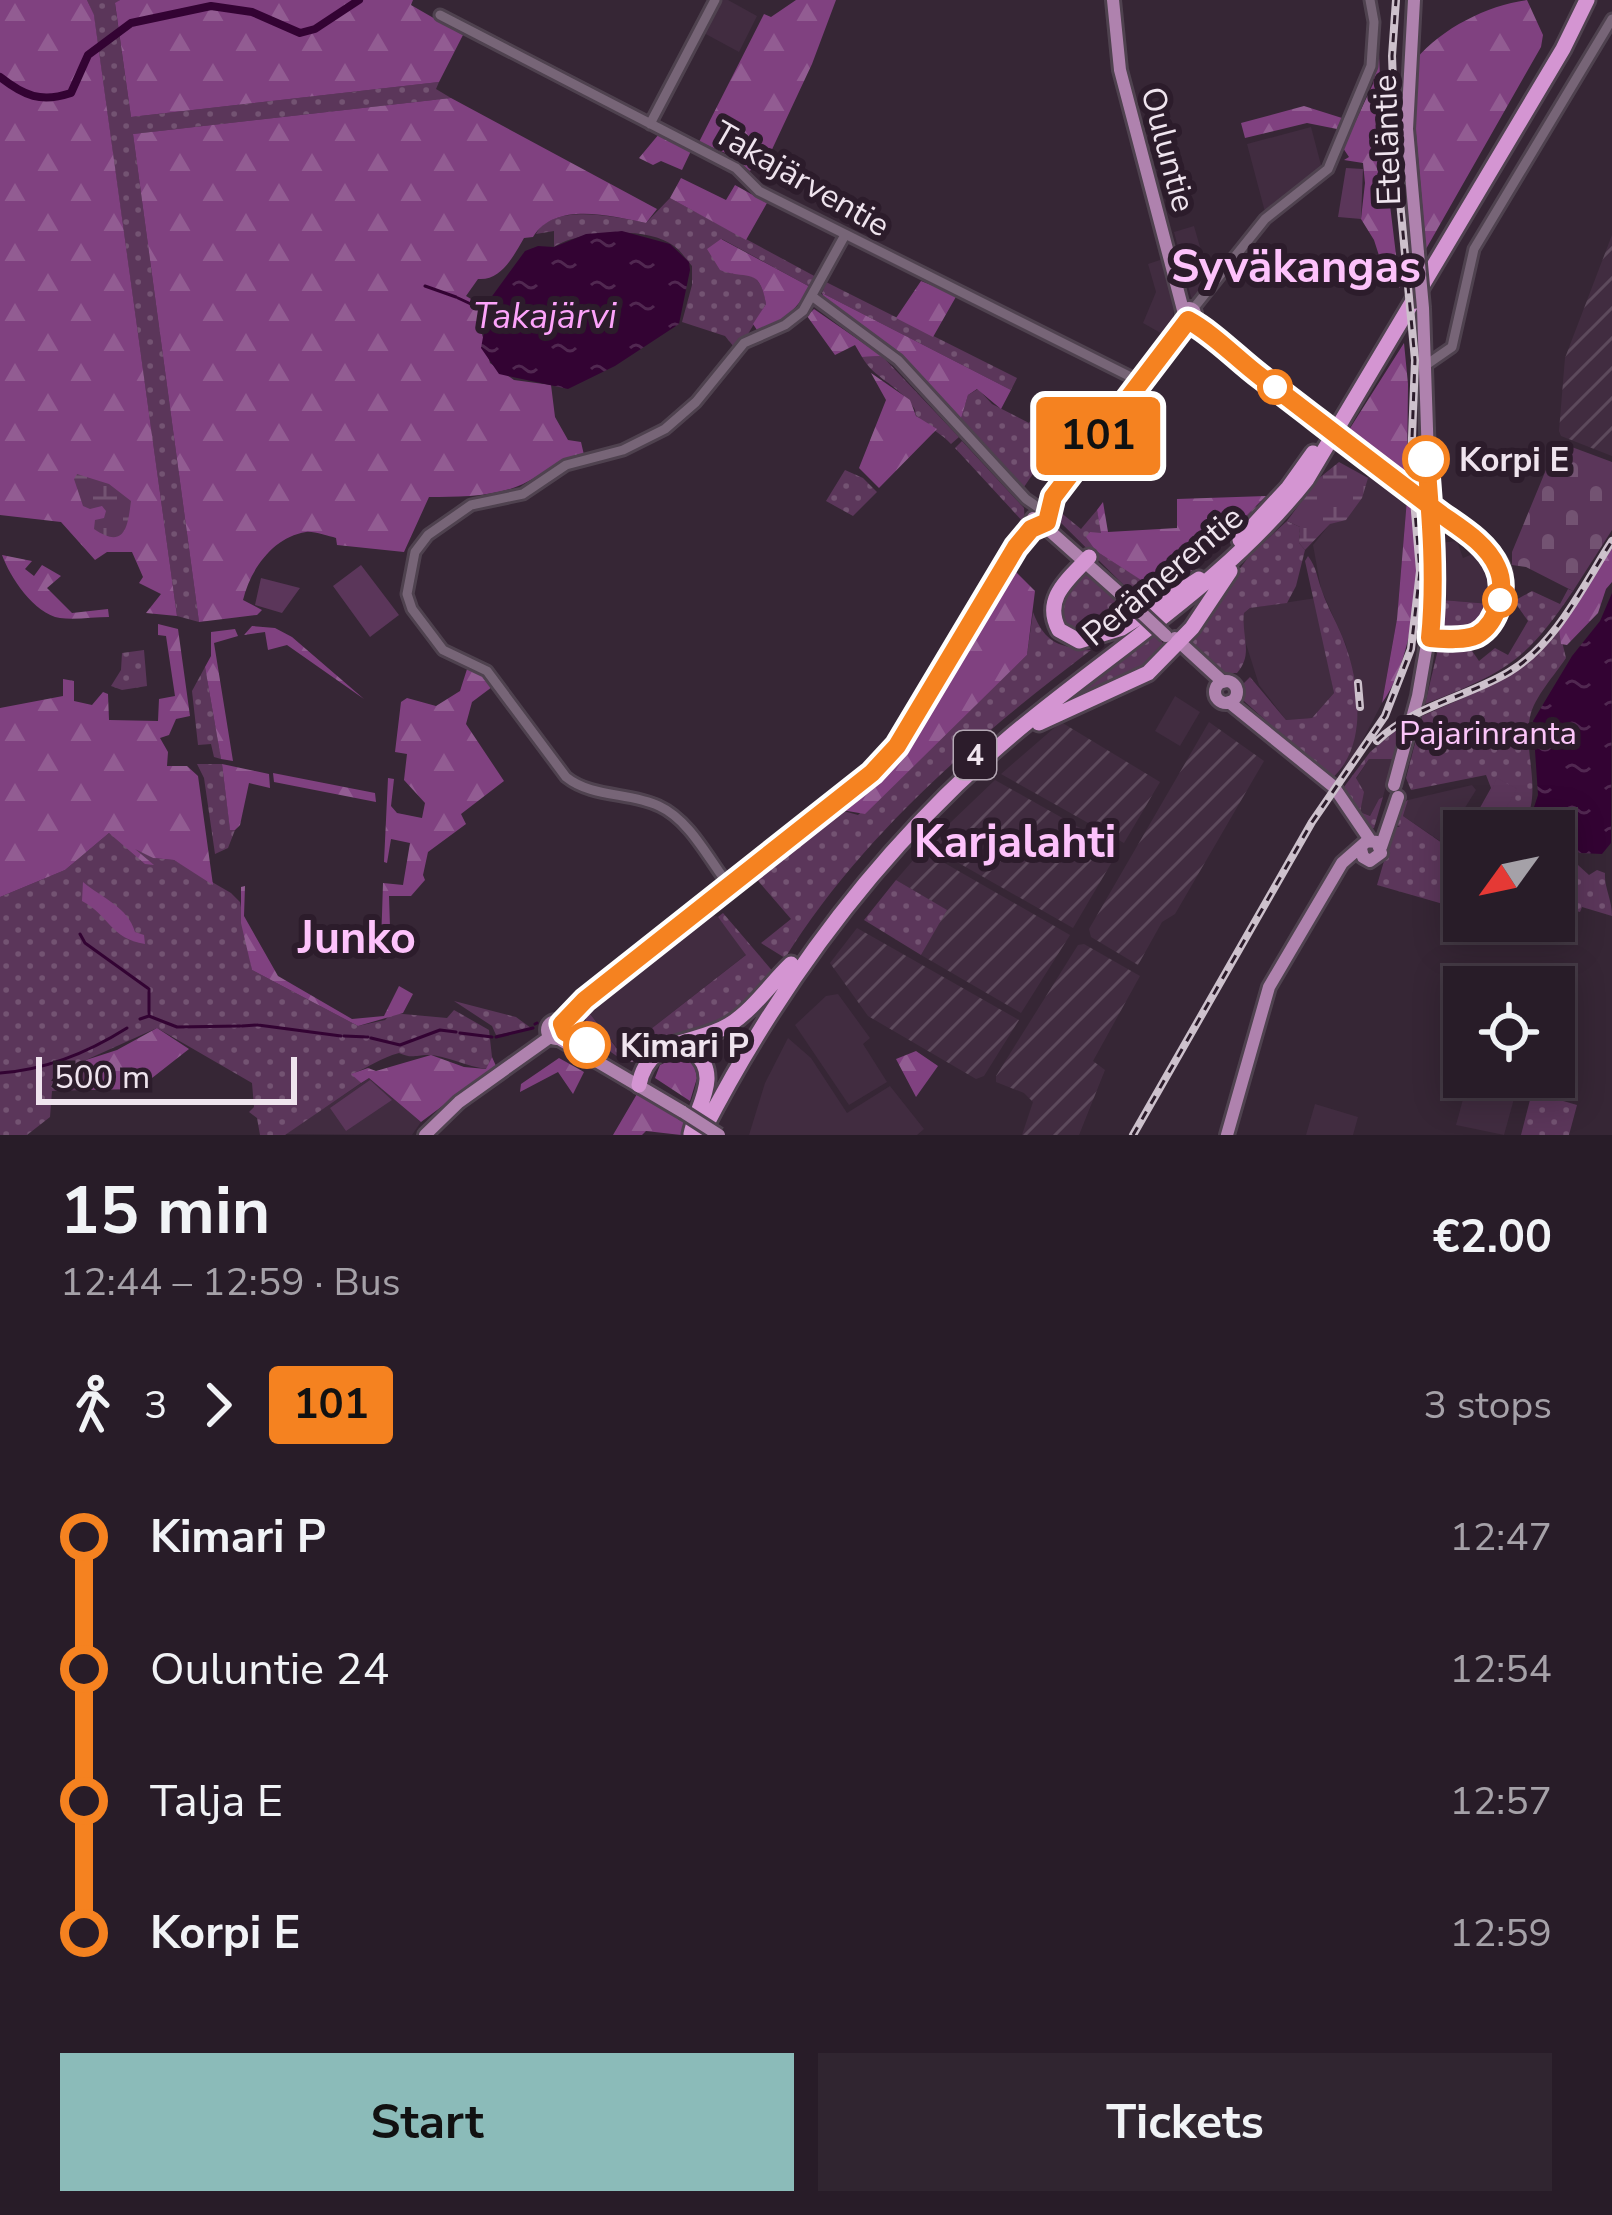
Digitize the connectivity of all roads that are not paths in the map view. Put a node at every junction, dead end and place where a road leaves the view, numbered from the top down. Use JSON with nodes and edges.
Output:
{"nodes":[{"id":1,"x":715,"y":0,"type":"edge"},
{"id":2,"x":1115,"y":0,"type":"edge"},
{"id":3,"x":1370,"y":0,"type":"edge"},
{"id":4,"x":1414,"y":0,"type":"edge"},
{"id":5,"x":1577,"y":0,"type":"edge"},
{"id":6,"x":1587,"y":0,"type":"edge"},
{"id":7,"x":440,"y":15,"type":"dead end"},
{"id":8,"x":1612,"y":19,"type":"edge"},
{"id":9,"x":1521,"y":112,"type":"junction"},
{"id":10,"x":650,"y":124,"type":"junction"},
{"id":11,"x":845,"y":235,"type":"junction"},
{"id":12,"x":813,"y":297,"type":"junction"},
{"id":13,"x":1188,"y":316,"type":"junction"},
{"id":14,"x":1426,"y":365,"type":"junction"},
{"id":15,"x":1139,"y":381,"type":"junction"},
{"id":16,"x":1042,"y":513,"type":"junction"},
{"id":17,"x":1265,"y":529,"type":"junction"},
{"id":18,"x":1087,"y":559,"type":"junction"},
{"id":19,"x":1199,"y":579,"type":"junction"},
{"id":20,"x":1430,"y":638,"type":"junction"},
{"id":21,"x":1173,"y":639,"type":"junction"},
{"id":22,"x":987,"y":758,"type":"junction"},
{"id":23,"x":1367,"y":847,"type":"junction"},
{"id":24,"x":719,"y":895,"type":"junction"},
{"id":25,"x":791,"y":964,"type":"junction"},
{"id":26,"x":559,"y":1033,"type":"junction"},
{"id":27,"x":640,"y":1076,"type":"junction"},
{"id":28,"x":723,"y":1133,"type":"edge"},
{"id":29,"x":691,"y":1134,"type":"edge"},
{"id":30,"x":425,"y":1135,"type":"edge"},
{"id":31,"x":700,"y":1135,"type":"edge"},
{"id":32,"x":1227,"y":1135,"type":"edge"}],
"edges":[{"from":1,"to":10,"type":"street"},
{"from":2,"to":13,"type":"main road","name":"Ouluntie"},
{"from":3,"to":13,"type":"street"},
{"from":4,"to":14,"type":"main road","name":"Eteläntie","bridge":true},
{"from":5,"to":9,"type":"highway","name":"Perämerentie","number":"4"},
{"from":6,"to":9,"type":"highway","name":"Perämerentie","number":"4"},
{"from":7,"to":10,"type":"street","name":"Takajärventie"},
{"from":8,"to":14,"type":"street"},
{"from":9,"to":17,"type":"highway","name":"Perämerentie","number":"4"},
{"from":9,"to":19,"type":"highway","name":"Perämerentie","number":"4"},
{"from":10,"to":11,"type":"street","name":"Takajärventie"},
{"from":11,"to":12,"type":"street"},
{"from":11,"to":15,"type":"street","name":"Takajärventie"},
{"from":12,"to":16,"type":"street"},
{"from":12,"to":24,"type":"street"},
{"from":13,"to":15,"type":"main road"},
{"from":13,"to":20,"type":"main road","name":"Ouluntie","bridge":true},
{"from":14,"to":20,"type":"main road","name":"Eteläntie"},
{"from":15,"to":16,"type":"main road"},
{"from":16,"to":18,"type":"main road"},
{"from":16,"to":24,"type":"main road"},
{"from":17,"to":21,"type":"highway"},
{"from":17,"to":22,"type":"highway","name":"Perämerentie","number":"4"},
{"from":18,"to":19,"type":"highway"},
{"from":18,"to":21,"type":"main road","bridge":true},
{"from":19,"to":25,"type":"highway","name":"Perämerentie","number":"4"},
{"from":20,"to":23,"type":"main road","name":"Eteläntie"},
{"from":21,"to":22,"type":"highway"},
{"from":21,"to":23,"type":"main road"},
{"from":22,"to":31,"type":"highway","name":"Perämerentie","number":"4"},
{"from":23,"to":32,"type":"main road","name":"Eteläntie"},
{"from":24,"to":26,"type":"main road"},
{"from":25,"to":27,"type":"highway"},
{"from":25,"to":29,"type":"highway","name":"Perämerentie","number":"4"},
{"from":26,"to":27,"type":"main road"},
{"from":26,"to":30,"type":"main road"},
{"from":27,"to":28,"type":"main road","bridge":true},
{"from":27,"to":29,"type":"highway"}]}
